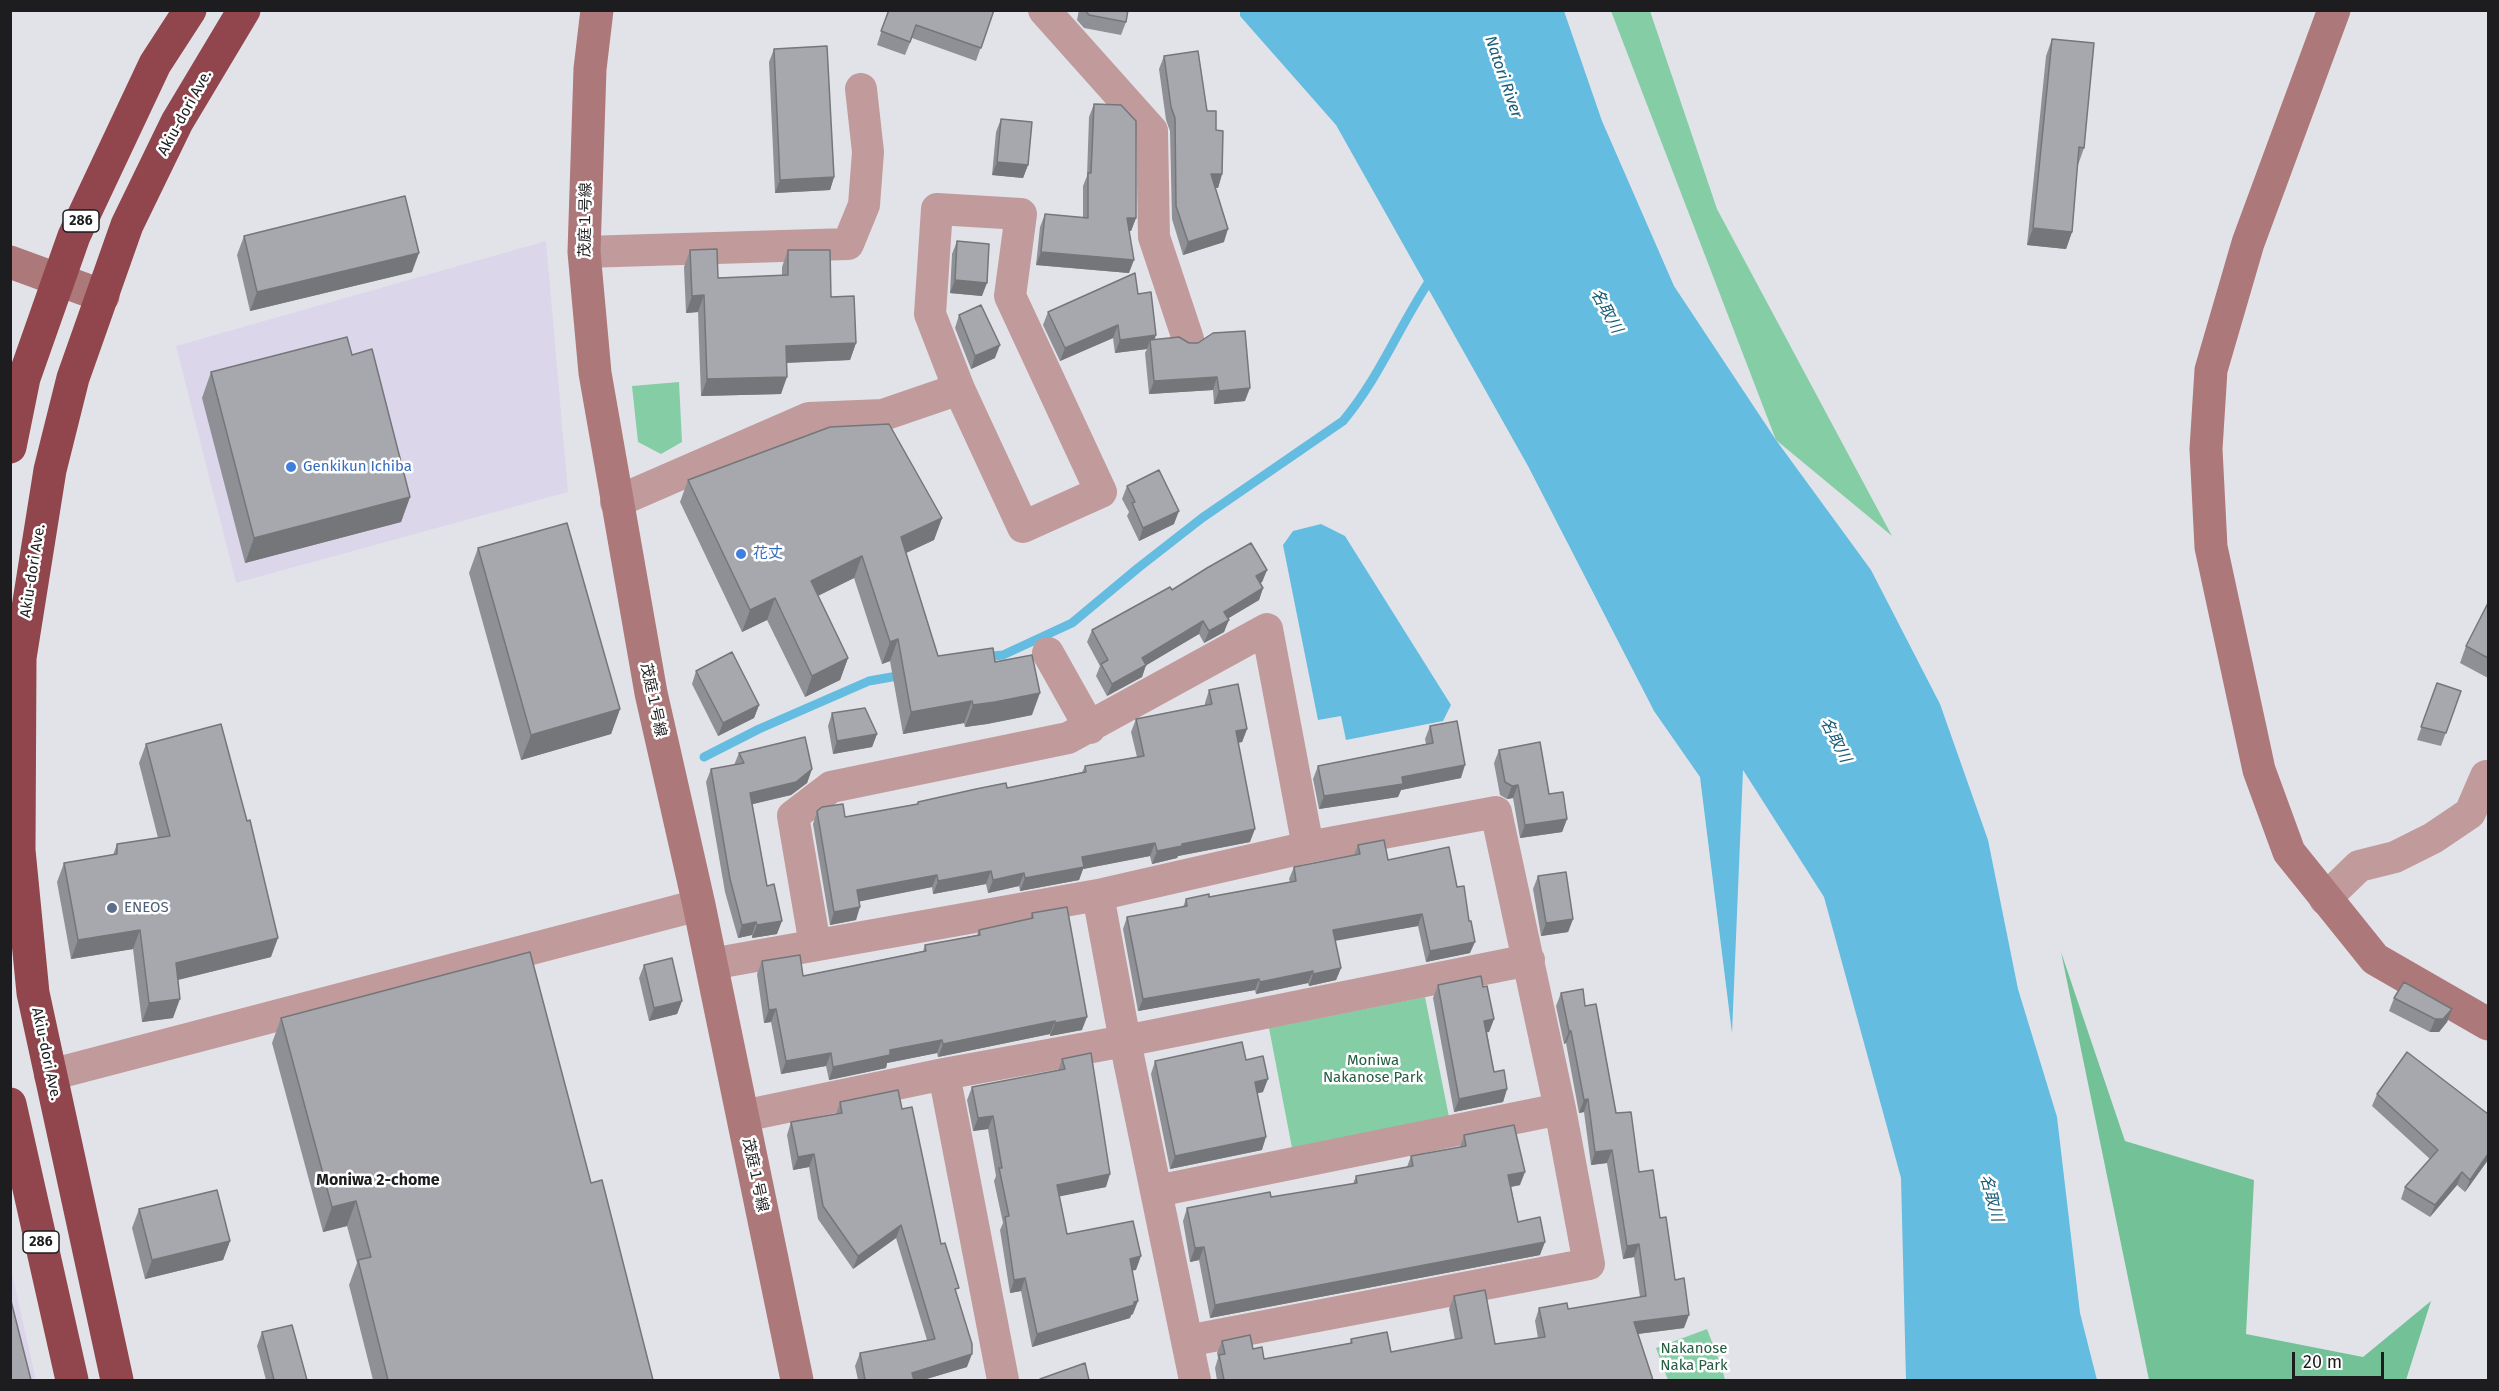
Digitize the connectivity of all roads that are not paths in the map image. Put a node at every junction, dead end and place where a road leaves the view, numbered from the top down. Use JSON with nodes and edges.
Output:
{"nodes":[{"id":1,"x":190,"y":10,"type":"edge"},
{"id":2,"x":244,"y":10,"type":"edge"},
{"id":3,"x":597,"y":10,"type":"edge"},
{"id":4,"x":1044,"y":10,"type":"edge"},
{"id":5,"x":2334,"y":10,"type":"edge"},
{"id":6,"x":861,"y":89,"type":"dead end"},
{"id":7,"x":584,"y":252,"type":"junction"},
{"id":8,"x":10,"y":262,"type":"edge"},
{"id":9,"x":58,"y":279,"type":"junction"},
{"id":10,"x":103,"y":296,"type":"junction"},
{"id":11,"x":1188,"y":339,"type":"edge"},
{"id":12,"x":959,"y":389,"type":"junction"},
{"id":13,"x":10,"y":447,"type":"edge"},
{"id":14,"x":616,"y":502,"type":"junction"},
{"id":15,"x":1048,"y":653,"type":"dead end"},
{"id":16,"x":1090,"y":728,"type":"junction"},
{"id":17,"x":2486,"y":776,"type":"dead end"},
{"id":18,"x":1308,"y":847,"type":"junction"},
{"id":19,"x":1098,"y":895,"type":"junction"},
{"id":20,"x":2325,"y":899,"type":"junction"},
{"id":21,"x":699,"y":905,"type":"junction"},
{"id":22,"x":815,"y":945,"type":"junction"},
{"id":23,"x":1529,"y":960,"type":"junction"},
{"id":24,"x":711,"y":964,"type":"junction"},
{"id":25,"x":2488,"y":1024,"type":"edge"},
{"id":26,"x":1125,"y":1041,"type":"junction"},
{"id":27,"x":944,"y":1074,"type":"junction"},
{"id":28,"x":50,"y":1075,"type":"junction"},
{"id":29,"x":10,"y":1104,"type":"edge"},
{"id":30,"x":1560,"y":1109,"type":"junction"},
{"id":31,"x":743,"y":1116,"type":"junction"},
{"id":32,"x":1157,"y":1191,"type":"junction"},
{"id":33,"x":1187,"y":1341,"type":"junction"},
{"id":34,"x":72,"y":1380,"type":"edge"},
{"id":35,"x":117,"y":1380,"type":"edge"},
{"id":36,"x":797,"y":1380,"type":"edge"},
{"id":37,"x":1003,"y":1380,"type":"edge"},
{"id":38,"x":1195,"y":1380,"type":"edge"}],
"edges":[{"from":1,"to":9,"type":"highway","number":"286"},
{"from":2,"to":10,"type":"highway","name":"Akiu-dori Ave."},
{"from":3,"to":7,"type":"street","name":"茂庭１号線"},
{"from":4,"to":11,"type":"street"},
{"from":5,"to":20,"type":"street"},
{"from":6,"to":7,"type":"street"},
{"from":7,"to":14,"type":"street","name":"茂庭１号線"},
{"from":8,"to":9,"type":"street"},
{"from":9,"to":10,"type":"street"},
{"from":9,"to":13,"type":"highway","number":"286"},
{"from":10,"to":28,"type":"highway","name":"Akiu-dori Ave."},
{"from":12,"to":12,"type":"street"},
{"from":12,"to":14,"type":"street"},
{"from":14,"to":21,"type":"street","name":"茂庭１号線"},
{"from":15,"to":16,"type":"street"},
{"from":16,"to":18,"type":"street"},
{"from":16,"to":22,"type":"street"},
{"from":17,"to":20,"type":"street"},
{"from":18,"to":19,"type":"street"},
{"from":18,"to":23,"type":"street"},
{"from":19,"to":22,"type":"street"},
{"from":19,"to":26,"type":"street"},
{"from":20,"to":25,"type":"street"},
{"from":21,"to":24,"type":"street","name":"茂庭１号線"},
{"from":21,"to":28,"type":"street"},
{"from":22,"to":24,"type":"street"},
{"from":23,"to":26,"type":"street"},
{"from":23,"to":30,"type":"street"},
{"from":24,"to":31,"type":"street","name":"茂庭１号線"},
{"from":26,"to":27,"type":"street"},
{"from":26,"to":32,"type":"street"},
{"from":27,"to":31,"type":"street"},
{"from":27,"to":37,"type":"street"},
{"from":28,"to":35,"type":"highway","name":"Akiu-dori Ave."},
{"from":29,"to":34,"type":"highway","number":"286"},
{"from":30,"to":32,"type":"street"},
{"from":30,"to":33,"type":"street"},
{"from":31,"to":36,"type":"street","name":"茂庭１号線"},
{"from":32,"to":33,"type":"street"},
{"from":33,"to":38,"type":"street"}]}
